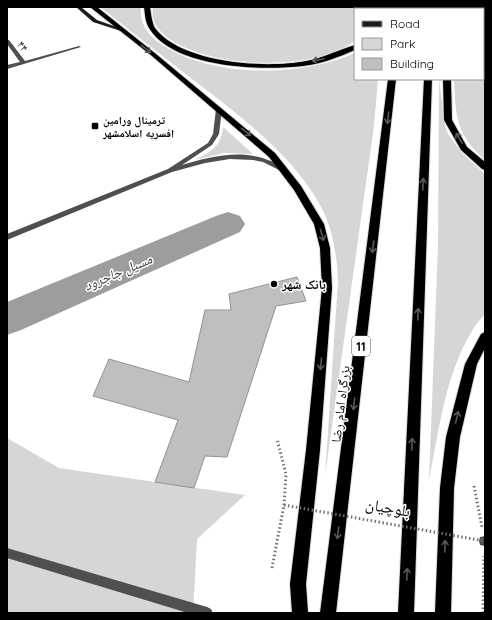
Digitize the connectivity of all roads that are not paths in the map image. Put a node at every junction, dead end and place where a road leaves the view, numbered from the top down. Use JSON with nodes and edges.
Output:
{"nodes":[{"id":1,"x":78,"y":7,"type":"edge"},
{"id":2,"x":93,"y":7,"type":"edge"},
{"id":3,"x":147,"y":7,"type":"edge"},
{"id":4,"x":123,"y":30,"type":"junction"},
{"id":5,"x":7,"y":41,"type":"edge"},
{"id":6,"x":79,"y":47,"type":"dead end"},
{"id":7,"x":354,"y":47,"type":"edge"},
{"id":8,"x":23,"y":62,"type":"junction"},
{"id":9,"x":7,"y":67,"type":"edge"},
{"id":10,"x":392,"y":80,"type":"edge"},
{"id":11,"x":428,"y":80,"type":"edge"},
{"id":12,"x":447,"y":80,"type":"edge"},
{"id":13,"x":219,"y":109,"type":"junction"},
{"id":14,"x":485,"y":167,"type":"edge"},
{"id":15,"x":170,"y":170,"type":"junction"},
{"id":16,"x":285,"y":171,"type":"junction"},
{"id":17,"x":7,"y":237,"type":"edge"},
{"id":18,"x":485,"y":337,"type":"edge"},
{"id":19,"x":7,"y":553,"type":"edge"},
{"id":20,"x":207,"y":613,"type":"edge"},
{"id":21,"x":300,"y":613,"type":"edge"},
{"id":22,"x":328,"y":613,"type":"edge"},
{"id":23,"x":406,"y":613,"type":"edge"},
{"id":24,"x":443,"y":613,"type":"edge"}],
"edges":[{"from":1,"to":4,"type":"main road"},
{"from":2,"to":4,"type":"highway"},
{"from":7,"to":3,"type":"highway","one_way":true},
{"from":4,"to":13,"type":"highway","one_way":true},
{"from":5,"to":8,"type":"street","name":"۴۴"},
{"from":6,"to":8,"type":"street"},
{"from":8,"to":9,"type":"street"},
{"from":10,"to":22,"type":"highway","name":"بزرگراه امام رضا","number":"11","one_way":true},
{"from":23,"to":11,"type":"highway","one_way":true},
{"from":14,"to":12,"type":"highway","one_way":true},
{"from":13,"to":15,"type":"street"},
{"from":13,"to":16,"type":"highway","one_way":true},
{"from":15,"to":16,"type":"street"},
{"from":15,"to":17,"type":"street"},
{"from":16,"to":21,"type":"highway","one_way":true},
{"from":24,"to":18,"type":"highway","one_way":true},
{"from":19,"to":20,"type":"street"}]}
